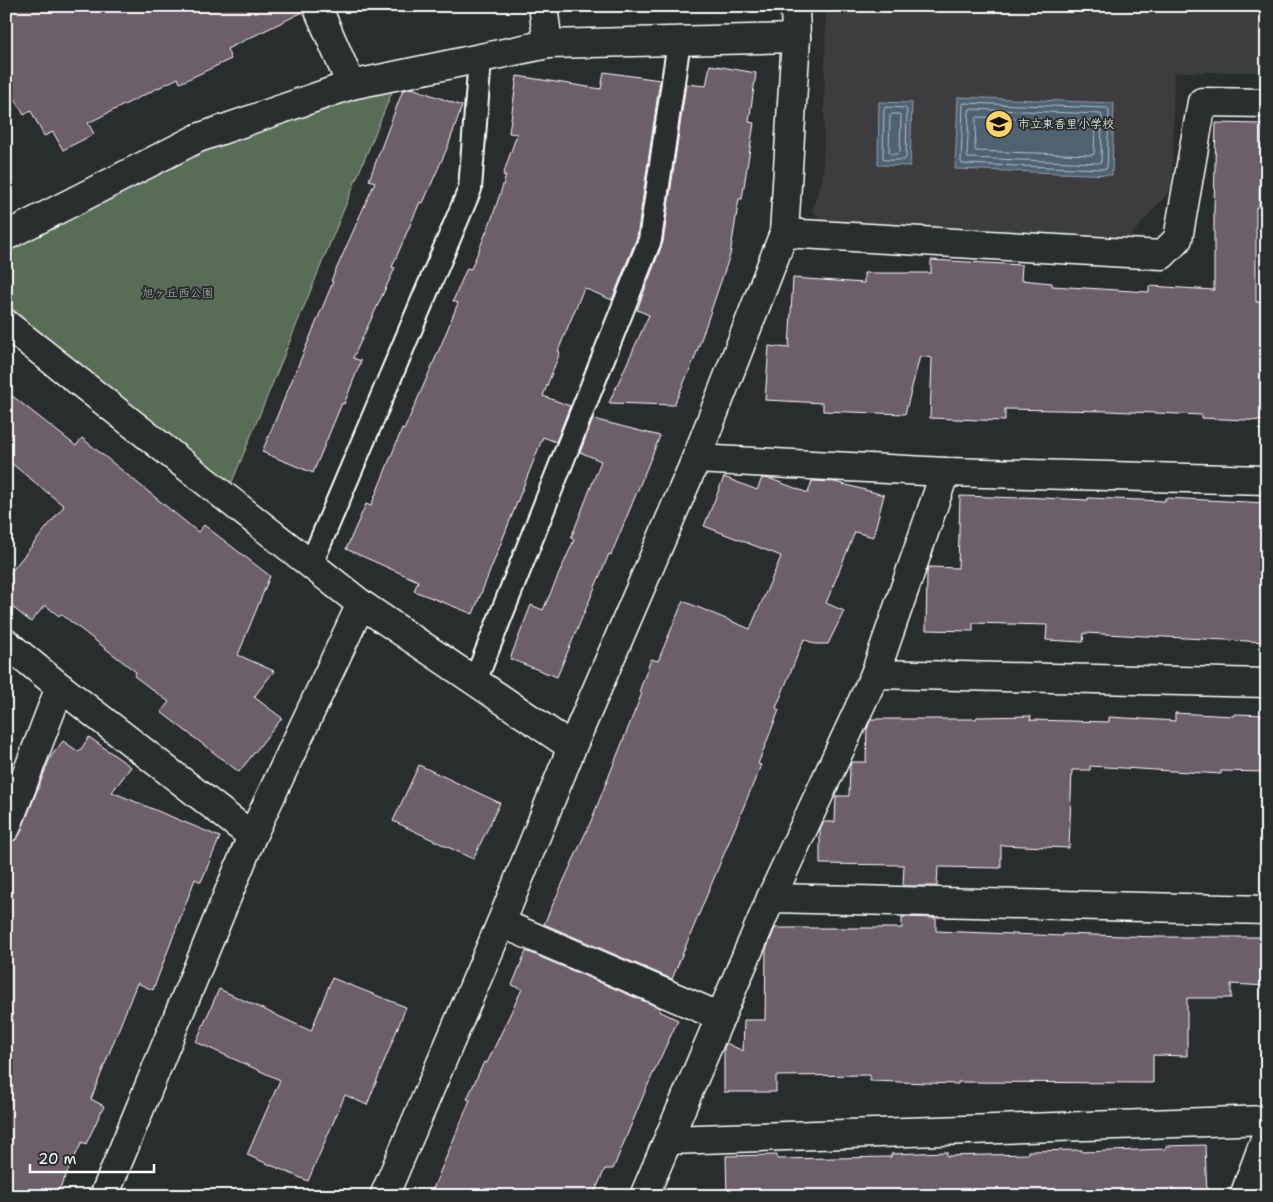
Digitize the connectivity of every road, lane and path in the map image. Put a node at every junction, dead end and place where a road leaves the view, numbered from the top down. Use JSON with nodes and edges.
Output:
{"nodes":[{"id":1,"x":316,"y":6,"type":"edge"},
{"id":2,"x":543,"y":6,"type":"edge"},
{"id":3,"x":795,"y":6,"type":"edge"},
{"id":4,"x":796,"y":38,"type":"junction"},
{"id":5,"x":679,"y":41,"type":"junction"},
{"id":6,"x":548,"y":44,"type":"junction"},
{"id":7,"x":480,"y":58,"type":"junction"},
{"id":8,"x":351,"y":85,"type":"junction"},
{"id":9,"x":1267,"y":103,"type":"edge"},
{"id":10,"x":784,"y":233,"type":"junction"},
{"id":11,"x":6,"y":236,"type":"edge"},
{"id":12,"x":6,"y":324,"type":"edge"},
{"id":13,"x":696,"y":459,"type":"junction"},
{"id":14,"x":945,"y":472,"type":"junction"},
{"id":15,"x":1267,"y":480,"type":"edge"},
{"id":16,"x":311,"y":564,"type":"junction"},
{"id":17,"x":361,"y":604,"type":"junction"},
{"id":18,"x":6,"y":643,"type":"edge"},
{"id":19,"x":875,"y":674,"type":"junction"},
{"id":20,"x":475,"y":681,"type":"junction"},
{"id":21,"x":1267,"y":683,"type":"edge"},
{"id":22,"x":60,"y":687,"type":"junction"},
{"id":23,"x":572,"y":747,"type":"junction"},
{"id":24,"x":6,"y":828,"type":"edge"},
{"id":25,"x":252,"y":836,"type":"junction"},
{"id":26,"x":771,"y":898,"type":"junction"},
{"id":27,"x":1267,"y":910,"type":"edge"},
{"id":28,"x":501,"y":923,"type":"junction"},
{"id":29,"x":721,"y":1017,"type":"junction"},
{"id":30,"x":1267,"y":1120,"type":"edge"},
{"id":31,"x":1267,"y":1134,"type":"edge"},
{"id":32,"x":668,"y":1140,"type":"junction"},
{"id":33,"x":104,"y":1196,"type":"edge"},
{"id":34,"x":384,"y":1196,"type":"edge"},
{"id":35,"x":644,"y":1196,"type":"edge"},
{"id":36,"x":1244,"y":1196,"type":"edge"}],
"edges":[{"from":1,"to":8,"type":"street"},
{"from":2,"to":6,"type":"street"},
{"from":3,"to":4,"type":"street"},
{"from":4,"to":5,"type":"street"},
{"from":4,"to":10,"type":"street"},
{"from":5,"to":6,"type":"street"},
{"from":5,"to":20,"type":"lane"},
{"from":6,"to":7,"type":"street"},
{"from":7,"to":8,"type":"street"},
{"from":7,"to":16,"type":"lane"},
{"from":8,"to":11,"type":"street"},
{"from":9,"to":10,"type":"street"},
{"from":10,"to":13,"type":"street"},
{"from":12,"to":16,"type":"street"},
{"from":13,"to":14,"type":"street"},
{"from":13,"to":23,"type":"street"},
{"from":14,"to":15,"type":"street"},
{"from":14,"to":19,"type":"street"},
{"from":16,"to":17,"type":"street"},
{"from":17,"to":20,"type":"street"},
{"from":17,"to":25,"type":"street"},
{"from":18,"to":22,"type":"street"},
{"from":19,"to":21,"type":"street"},
{"from":19,"to":26,"type":"street"},
{"from":20,"to":23,"type":"street"},
{"from":22,"to":24,"type":"street"},
{"from":22,"to":25,"type":"street"},
{"from":23,"to":28,"type":"street"},
{"from":25,"to":33,"type":"street"},
{"from":26,"to":27,"type":"street"},
{"from":26,"to":29,"type":"street"},
{"from":28,"to":29,"type":"street"},
{"from":28,"to":34,"type":"street"},
{"from":29,"to":32,"type":"street"},
{"from":30,"to":32,"type":"street"},
{"from":31,"to":36,"type":"street"},
{"from":32,"to":35,"type":"street"}]}
